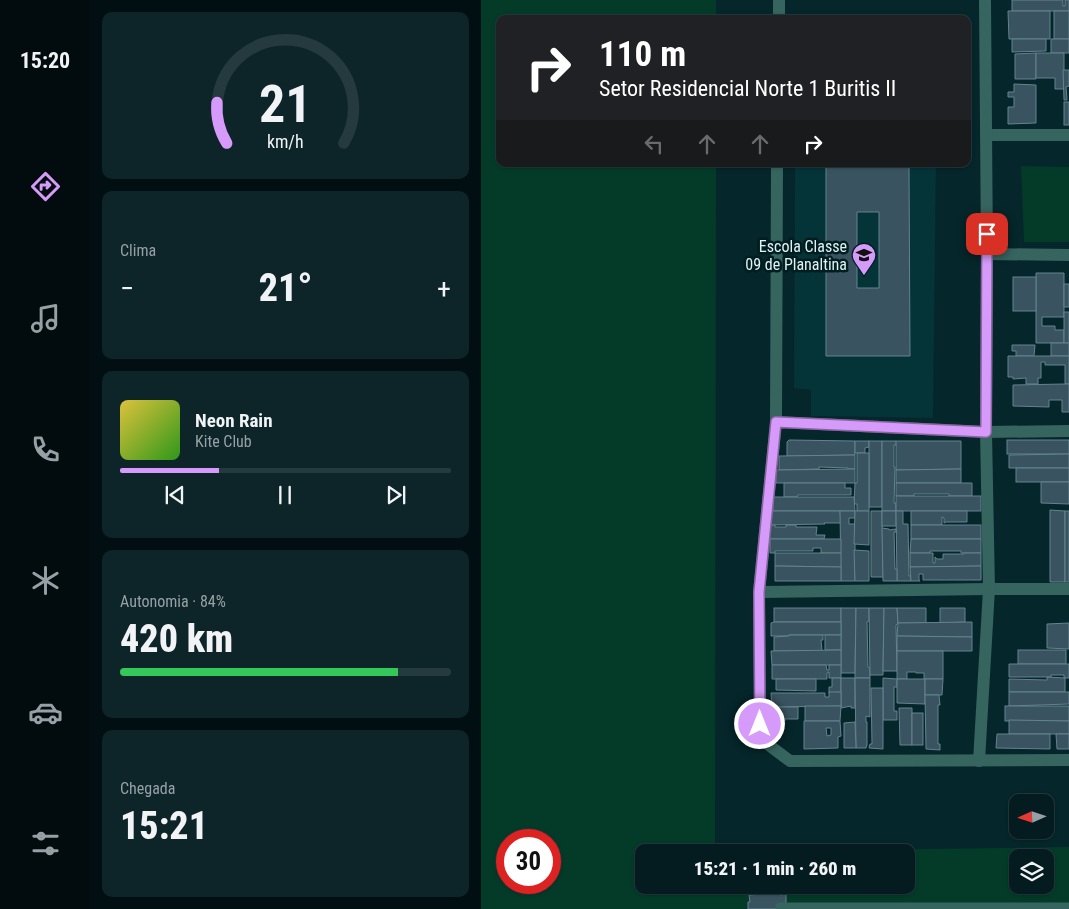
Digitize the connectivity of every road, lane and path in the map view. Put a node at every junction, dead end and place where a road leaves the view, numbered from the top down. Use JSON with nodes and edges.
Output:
{"nodes":[{"id":1,"x":779,"y":0,"type":"edge"},
{"id":2,"x":985,"y":0,"type":"edge"},
{"id":3,"x":779,"y":15,"type":"edge"},
{"id":4,"x":986,"y":135,"type":"junction"},
{"id":5,"x":1069,"y":135,"type":"edge"},
{"id":6,"x":777,"y":167,"type":"edge"},
{"id":7,"x":987,"y":254,"type":"junction"},
{"id":8,"x":1069,"y":255,"type":"edge"},
{"id":9,"x":776,"y":422,"type":"junction"},
{"id":10,"x":1069,"y":431,"type":"edge"},
{"id":11,"x":986,"y":432,"type":"junction"},
{"id":12,"x":989,"y":589,"type":"junction"},
{"id":13,"x":1069,"y":589,"type":"edge"},
{"id":14,"x":759,"y":592,"type":"junction"},
{"id":15,"x":1069,"y":760,"type":"edge"},
{"id":16,"x":979,"y":761,"type":"junction"},
{"id":17,"x":781,"y":907,"type":"dead end"},
{"id":18,"x":1069,"y":907,"type":"edge"}],
"edges":[{"from":1,"to":3,"type":"street"},
{"from":2,"to":4,"type":"street"},
{"from":4,"to":5,"type":"street"},
{"from":4,"to":7,"type":"street"},
{"from":6,"to":9,"type":"street"},
{"from":7,"to":8,"type":"street"},
{"from":7,"to":11,"type":"street"},
{"from":9,"to":11,"type":"street"},
{"from":9,"to":14,"type":"street"},
{"from":10,"to":11,"type":"street"},
{"from":11,"to":12,"type":"street"},
{"from":12,"to":13,"type":"street"},
{"from":12,"to":14,"type":"street"},
{"from":12,"to":16,"type":"street"},
{"from":14,"to":16,"type":"street"},
{"from":15,"to":16,"type":"street"},
{"from":17,"to":18,"type":"lane"}]}
